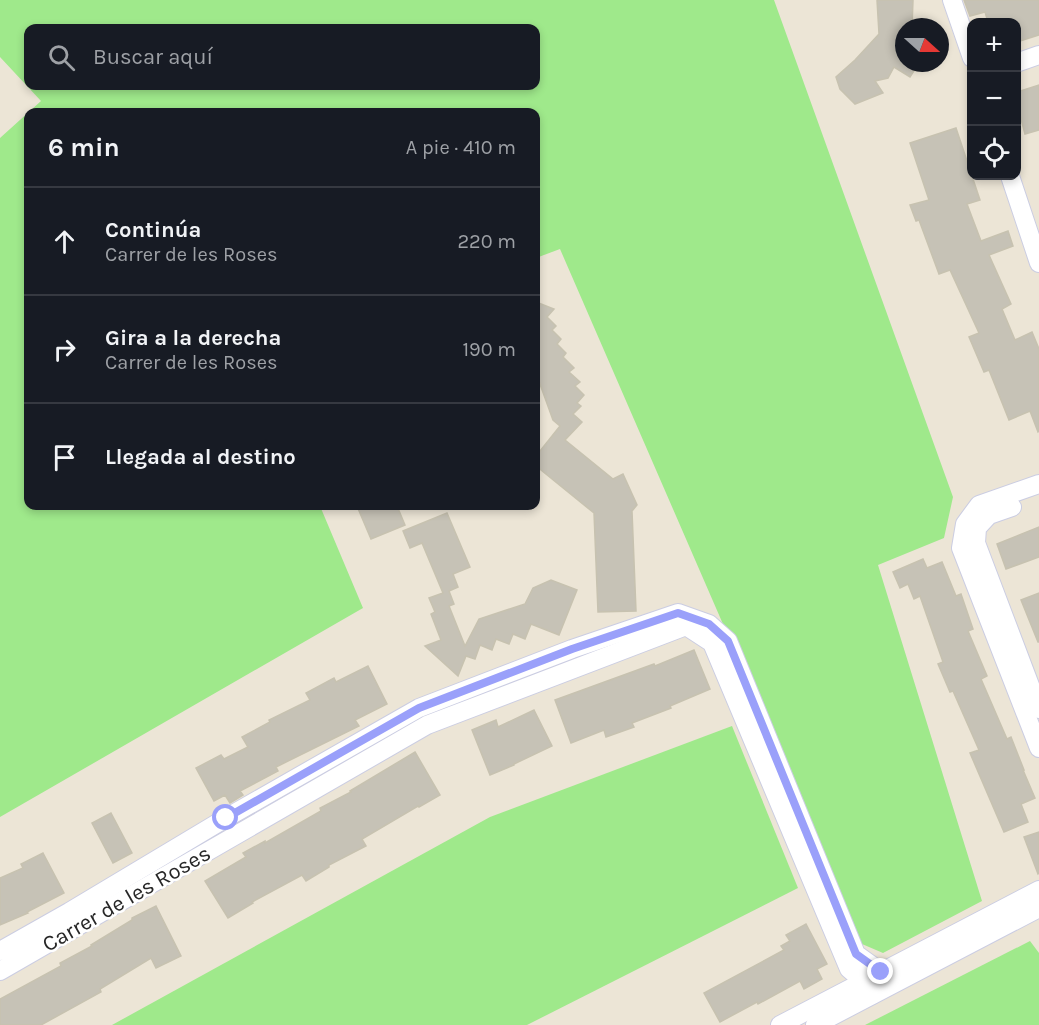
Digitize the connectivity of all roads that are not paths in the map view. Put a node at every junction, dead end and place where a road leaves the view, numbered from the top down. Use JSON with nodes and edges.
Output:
{"nodes":[{"id":1,"x":952,"y":0,"type":"edge"},
{"id":2,"x":967,"y":44,"type":"edge"},
{"id":3,"x":1039,"y":55,"type":"edge"},
{"id":4,"x":1021,"y":62,"type":"edge"},
{"id":5,"x":1011,"y":180,"type":"edge"},
{"id":6,"x":1039,"y":263,"type":"edge"},
{"id":7,"x":1039,"y":484,"type":"edge"},
{"id":8,"x":1039,"y":497,"type":"edge"},
{"id":9,"x":971,"y":526,"type":"junction"},
{"id":10,"x":1039,"y":709,"type":"edge"},
{"id":11,"x":1039,"y":748,"type":"edge"},
{"id":12,"x":1039,"y":890,"type":"edge"},
{"id":13,"x":1039,"y":908,"type":"edge"},
{"id":14,"x":0,"y":951,"type":"edge"},
{"id":15,"x":0,"y":971,"type":"edge"},
{"id":16,"x":881,"y":972,"type":"junction"},
{"id":17,"x":867,"y":988,"type":"junction"},
{"id":18,"x":780,"y":1025,"type":"edge"},
{"id":19,"x":815,"y":1025,"type":"edge"}],
"edges":[{"from":1,"to":2,"type":"street"},
{"from":3,"to":4,"type":"street"},
{"from":5,"to":6,"type":"street"},
{"from":7,"to":9,"type":"street"},
{"from":8,"to":9,"type":"street"},
{"from":9,"to":10,"type":"street"},
{"from":9,"to":11,"type":"street"},
{"from":12,"to":16,"type":"street"},
{"from":13,"to":17,"type":"street"},
{"from":14,"to":16,"type":"street","name":"Carrer de les Roses"},
{"from":15,"to":17,"type":"street","name":"Carrer de les Roses"},
{"from":16,"to":17,"type":"street"},
{"from":17,"to":18,"type":"street"},
{"from":17,"to":19,"type":"street"}]}
